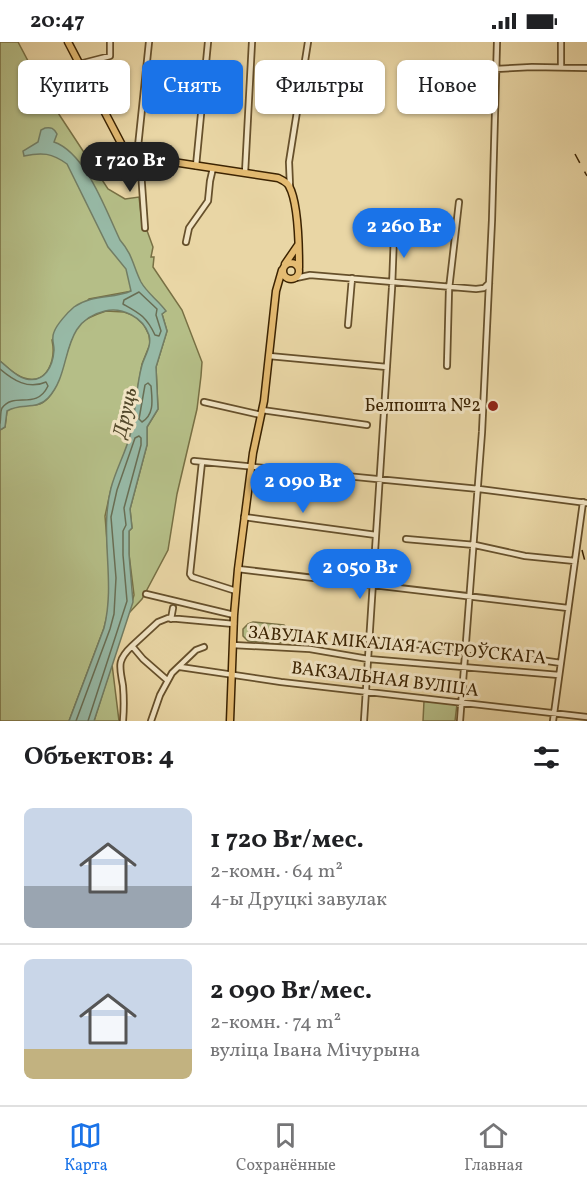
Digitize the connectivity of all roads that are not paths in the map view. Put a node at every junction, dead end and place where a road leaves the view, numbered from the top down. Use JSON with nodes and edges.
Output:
{"nodes":[{"id":1,"x":68,"y":42,"type":"edge"},
{"id":2,"x":110,"y":42,"type":"edge"},
{"id":3,"x":149,"y":42,"type":"edge"},
{"id":4,"x":208,"y":42,"type":"edge"},
{"id":5,"x":252,"y":42,"type":"edge"},
{"id":6,"x":308,"y":42,"type":"edge"},
{"id":7,"x":497,"y":42,"type":"edge"},
{"id":8,"x":561,"y":42,"type":"edge"},
{"id":9,"x":77,"y":60,"type":"edge"},
{"id":10,"x":94,"y":60,"type":"edge"},
{"id":11,"x":147,"y":60,"type":"edge"},
{"id":12,"x":206,"y":60,"type":"edge"},
{"id":13,"x":496,"y":60,"type":"edge"},
{"id":14,"x":561,"y":67,"type":"junction"},
{"id":15,"x":587,"y":68,"type":"edge"},
{"id":16,"x":498,"y":69,"type":"edge"},
{"id":17,"x":142,"y":102,"type":"edge"},
{"id":18,"x":106,"y":114,"type":"edge"},
{"id":19,"x":201,"y":114,"type":"edge"},
{"id":20,"x":495,"y":114,"type":"edge"},
{"id":21,"x":138,"y":156,"type":"junction"},
{"id":22,"x":196,"y":166,"type":"junction"},
{"id":23,"x":213,"y":168,"type":"junction"},
{"id":24,"x":245,"y":173,"type":"junction"},
{"id":25,"x":291,"y":192,"type":"junction"},
{"id":26,"x":459,"y":202,"type":"dead end"},
{"id":27,"x":145,"y":228,"type":"dead end"},
{"id":28,"x":394,"y":235,"type":"dead end"},
{"id":29,"x":186,"y":242,"type":"dead end"},
{"id":30,"x":298,"y":245,"type":"junction"},
{"id":31,"x":283,"y":268,"type":"junction"},
{"id":32,"x":299,"y":268,"type":"junction"},
{"id":33,"x":310,"y":275,"type":"junction"},
{"id":34,"x":352,"y":278,"type":"junction"},
{"id":35,"x":292,"y":279,"type":"junction"},
{"id":36,"x":490,"y":281,"type":"junction"},
{"id":37,"x":278,"y":282,"type":"junction"},
{"id":38,"x":393,"y":282,"type":"junction"},
{"id":39,"x":450,"y":287,"type":"junction"},
{"id":40,"x":476,"y":289,"type":"junction"},
{"id":41,"x":488,"y":299,"type":"junction"},
{"id":42,"x":348,"y":325,"type":"dead end"},
{"id":43,"x":269,"y":356,"type":"junction"},
{"id":44,"x":447,"y":366,"type":"dead end"},
{"id":45,"x":387,"y":367,"type":"junction"},
{"id":46,"x":204,"y":402,"type":"dead end"},
{"id":47,"x":261,"y":412,"type":"junction"},
{"id":48,"x":367,"y":425,"type":"dead end"},
{"id":49,"x":194,"y":461,"type":"dead end"},
{"id":50,"x":202,"y":462,"type":"junction"},
{"id":51,"x":251,"y":468,"type":"junction"},
{"id":52,"x":379,"y":479,"type":"junction"},
{"id":53,"x":479,"y":489,"type":"junction"},
{"id":54,"x":585,"y":503,"type":"edge"},
{"id":55,"x":244,"y":517,"type":"junction"},
{"id":56,"x":376,"y":535,"type":"junction"},
{"id":57,"x":406,"y":539,"type":"dead end"},
{"id":58,"x":475,"y":545,"type":"junction"},
{"id":59,"x":575,"y":561,"type":"junction"},
{"id":60,"x":238,"y":569,"type":"junction"},
{"id":61,"x":372,"y":585,"type":"junction"},
{"id":62,"x":236,"y":591,"type":"junction"},
{"id":63,"x":146,"y":594,"type":"dead end"},
{"id":64,"x":469,"y":597,"type":"junction"},
{"id":65,"x":173,"y":608,"type":"dead end"},
{"id":66,"x":568,"y":608,"type":"junction"},
{"id":67,"x":234,"y":615,"type":"junction"},
{"id":68,"x":171,"y":619,"type":"junction"},
{"id":69,"x":234,"y":624,"type":"junction"},
{"id":70,"x":369,"y":640,"type":"junction"},
{"id":71,"x":233,"y":645,"type":"junction"},
{"id":72,"x":132,"y":646,"type":"junction"},
{"id":73,"x":204,"y":647,"type":"dead end"},
{"id":74,"x":465,"y":649,"type":"junction"},
{"id":75,"x":368,"y":659,"type":"junction"},
{"id":76,"x":561,"y":663,"type":"junction"},
{"id":77,"x":180,"y":667,"type":"junction"},
{"id":78,"x":464,"y":667,"type":"junction"},
{"id":79,"x":232,"y":675,"type":"junction"},
{"id":80,"x":559,"y":675,"type":"junction"},
{"id":81,"x":167,"y":680,"type":"junction"},
{"id":82,"x":366,"y":692,"type":"junction"},
{"id":83,"x":461,"y":703,"type":"junction"},
{"id":84,"x":554,"y":713,"type":"junction"},
{"id":85,"x":587,"y":717,"type":"edge"},
{"id":86,"x":123,"y":721,"type":"edge"},
{"id":87,"x":151,"y":721,"type":"edge"},
{"id":88,"x":230,"y":721,"type":"edge"},
{"id":89,"x":364,"y":721,"type":"edge"},
{"id":90,"x":459,"y":721,"type":"edge"},
{"id":91,"x":553,"y":721,"type":"edge"}],
"edges":[{"from":1,"to":9,"type":"main road"},
{"from":2,"to":10,"type":"street"},
{"from":3,"to":11,"type":"street"},
{"from":4,"to":12,"type":"street"},
{"from":5,"to":24,"type":"street"},
{"from":6,"to":25,"type":"street"},
{"from":7,"to":13,"type":"street"},
{"from":8,"to":14,"type":"street"},
{"from":14,"to":15,"type":"street"},
{"from":14,"to":16,"type":"street"},
{"from":17,"to":21,"type":"street"},
{"from":18,"to":21,"type":"main road"},
{"from":19,"to":22,"type":"street"},
{"from":20,"to":36,"type":"street"},
{"from":21,"to":22,"type":"main road"},
{"from":21,"to":27,"type":"street"},
{"from":22,"to":23,"type":"main road"},
{"from":23,"to":24,"type":"main road"},
{"from":23,"to":29,"type":"street"},
{"from":24,"to":25,"type":"main road"},
{"from":25,"to":30,"type":"main road"},
{"from":26,"to":39,"type":"street"},
{"from":28,"to":38,"type":"street"},
{"from":30,"to":31,"type":"main road"},
{"from":30,"to":32,"type":"main road"},
{"from":31,"to":32,"type":"main road"},
{"from":31,"to":35,"type":"main road"},
{"from":31,"to":37,"type":"main road"},
{"from":32,"to":33,"type":"street"},
{"from":32,"to":35,"type":"main road"},
{"from":33,"to":34,"type":"street"},
{"from":33,"to":35,"type":"street"},
{"from":34,"to":38,"type":"street"},
{"from":34,"to":42,"type":"street"},
{"from":35,"to":37,"type":"main road"},
{"from":36,"to":40,"type":"street"},
{"from":36,"to":41,"type":"street"},
{"from":37,"to":43,"type":"main road"},
{"from":38,"to":39,"type":"street"},
{"from":38,"to":45,"type":"street"},
{"from":39,"to":40,"type":"street"},
{"from":39,"to":44,"type":"street"},
{"from":40,"to":41,"type":"street"},
{"from":41,"to":53,"type":"street"},
{"from":43,"to":45,"type":"street"},
{"from":43,"to":47,"type":"main road"},
{"from":45,"to":52,"type":"street"},
{"from":46,"to":47,"type":"street"},
{"from":47,"to":48,"type":"street"},
{"from":47,"to":51,"type":"main road"},
{"from":49,"to":50,"type":"street"},
{"from":50,"to":51,"type":"street"},
{"from":50,"to":62,"type":"street"},
{"from":51,"to":52,"type":"street"},
{"from":51,"to":55,"type":"main road"},
{"from":52,"to":53,"type":"street"},
{"from":52,"to":56,"type":"street"},
{"from":53,"to":54,"type":"street"},
{"from":53,"to":58,"type":"street"},
{"from":54,"to":59,"type":"street"},
{"from":55,"to":56,"type":"street"},
{"from":55,"to":60,"type":"main road"},
{"from":56,"to":61,"type":"street"},
{"from":57,"to":58,"type":"street"},
{"from":58,"to":59,"type":"street"},
{"from":58,"to":64,"type":"street"},
{"from":59,"to":66,"type":"street"},
{"from":60,"to":61,"type":"street"},
{"from":60,"to":62,"type":"main road"},
{"from":61,"to":64,"type":"street"},
{"from":61,"to":70,"type":"street"},
{"from":62,"to":67,"type":"main road"},
{"from":63,"to":67,"type":"street"},
{"from":64,"to":66,"type":"street"},
{"from":64,"to":74,"type":"street"},
{"from":65,"to":68,"type":"street"},
{"from":66,"to":76,"type":"street"},
{"from":67,"to":69,"type":"main road"},
{"from":68,"to":69,"type":"street"},
{"from":68,"to":72,"type":"street"},
{"from":69,"to":71,"type":"main road"},
{"from":70,"to":74,"type":"street"},
{"from":70,"to":75,"type":"street"},
{"from":71,"to":75,"type":"street","name":"ЗАВУЛАК МІКАЛАЯ АСТРОЎСКАГА"},
{"from":71,"to":79,"type":"main road"},
{"from":72,"to":81,"type":"street"},
{"from":72,"to":86,"type":"street"},
{"from":73,"to":77,"type":"street"},
{"from":74,"to":76,"type":"street"},
{"from":74,"to":78,"type":"street"},
{"from":75,"to":78,"type":"street","name":"ЗАВУЛАК МІКАЛАЯ АСТРОЎСКАГА"},
{"from":75,"to":82,"type":"street"},
{"from":76,"to":80,"type":"street"},
{"from":77,"to":79,"type":"street","name":"ВАКЗАЛЬНАЯ ВУЛІЦА"},
{"from":77,"to":81,"type":"street"},
{"from":78,"to":80,"type":"street","name":"ЗАВУЛАК МІКАЛАЯ АСТРОЎСКАГА"},
{"from":78,"to":83,"type":"street"},
{"from":79,"to":82,"type":"street","name":"ВАКЗАЛЬНАЯ ВУЛІЦА"},
{"from":79,"to":88,"type":"main road"},
{"from":80,"to":84,"type":"street"},
{"from":81,"to":87,"type":"street"},
{"from":82,"to":83,"type":"street","name":"ВАКЗАЛЬНАЯ ВУЛІЦА"},
{"from":82,"to":89,"type":"street"},
{"from":83,"to":84,"type":"street","name":"ВАКЗАЛЬНАЯ ВУЛІЦА"},
{"from":83,"to":90,"type":"street"},
{"from":84,"to":85,"type":"street","name":"ВАКЗАЛЬНАЯ ВУЛІЦА"},
{"from":84,"to":91,"type":"street"}]}
